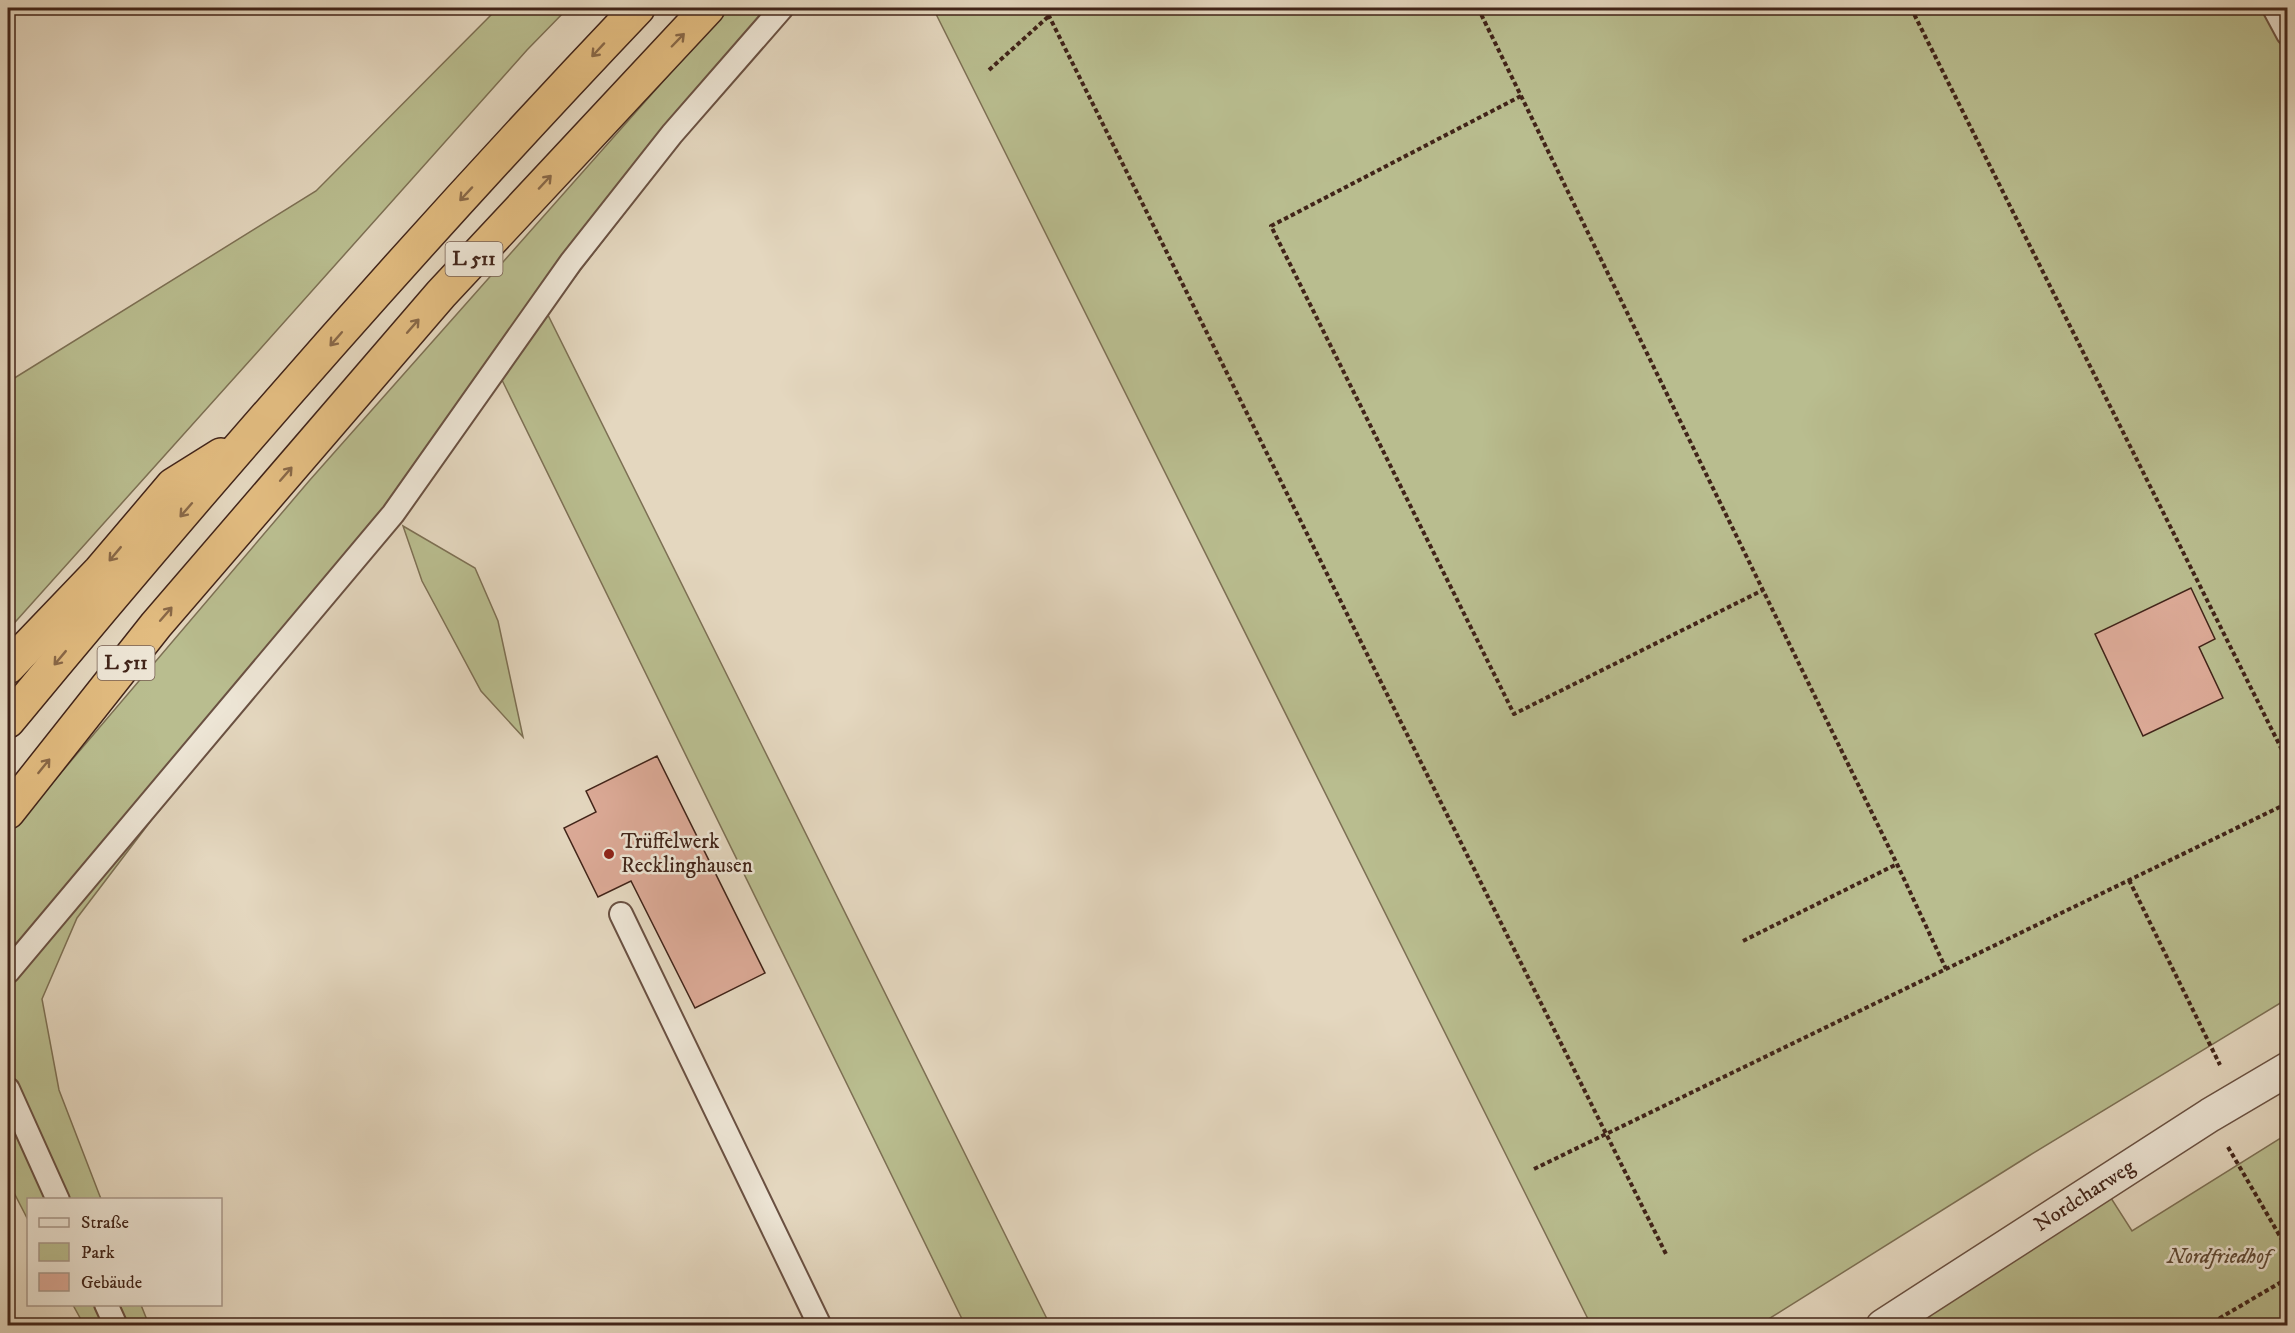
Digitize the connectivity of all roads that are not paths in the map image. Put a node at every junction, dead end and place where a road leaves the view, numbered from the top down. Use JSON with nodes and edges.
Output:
{"nodes":[{"id":1,"x":638,"y":8,"type":"edge"},
{"id":2,"x":708,"y":8,"type":"edge"},
{"id":3,"x":782,"y":8,"type":"edge"},
{"id":4,"x":2274,"y":8,"type":"edge"},
{"id":5,"x":2288,"y":34,"type":"edge"},
{"id":6,"x":253,"y":434,"type":"junction"},
{"id":7,"x":8,"y":667,"type":"edge"},
{"id":8,"x":8,"y":722,"type":"edge"},
{"id":9,"x":8,"y":812,"type":"edge"},
{"id":10,"x":621,"y":914,"type":"dead end"},
{"id":11,"x":8,"y":972,"type":"edge"},
{"id":12,"x":2288,"y":1069,"type":"edge"},
{"id":13,"x":8,"y":1089,"type":"edge"},
{"id":14,"x":57,"y":1198,"type":"edge"},
{"id":15,"x":106,"y":1306,"type":"edge"},
{"id":16,"x":116,"y":1326,"type":"edge"},
{"id":17,"x":820,"y":1326,"type":"edge"},
{"id":18,"x":1883,"y":1326,"type":"edge"}],
"edges":[{"from":1,"to":6,"type":"highway","number":"L 511","one_way":true},
{"from":9,"to":2,"type":"highway","number":"L 511","one_way":true},
{"from":3,"to":11,"type":"lane"},
{"from":4,"to":5,"type":"lane"},
{"from":6,"to":7,"type":"highway","one_way":true},
{"from":6,"to":8,"type":"highway","number":"L 511","one_way":true},
{"from":10,"to":17,"type":"lane"},
{"from":12,"to":18,"type":"street","name":"Nordcharweg"},
{"from":13,"to":14,"type":"lane"},
{"from":15,"to":16,"type":"lane"}]}
